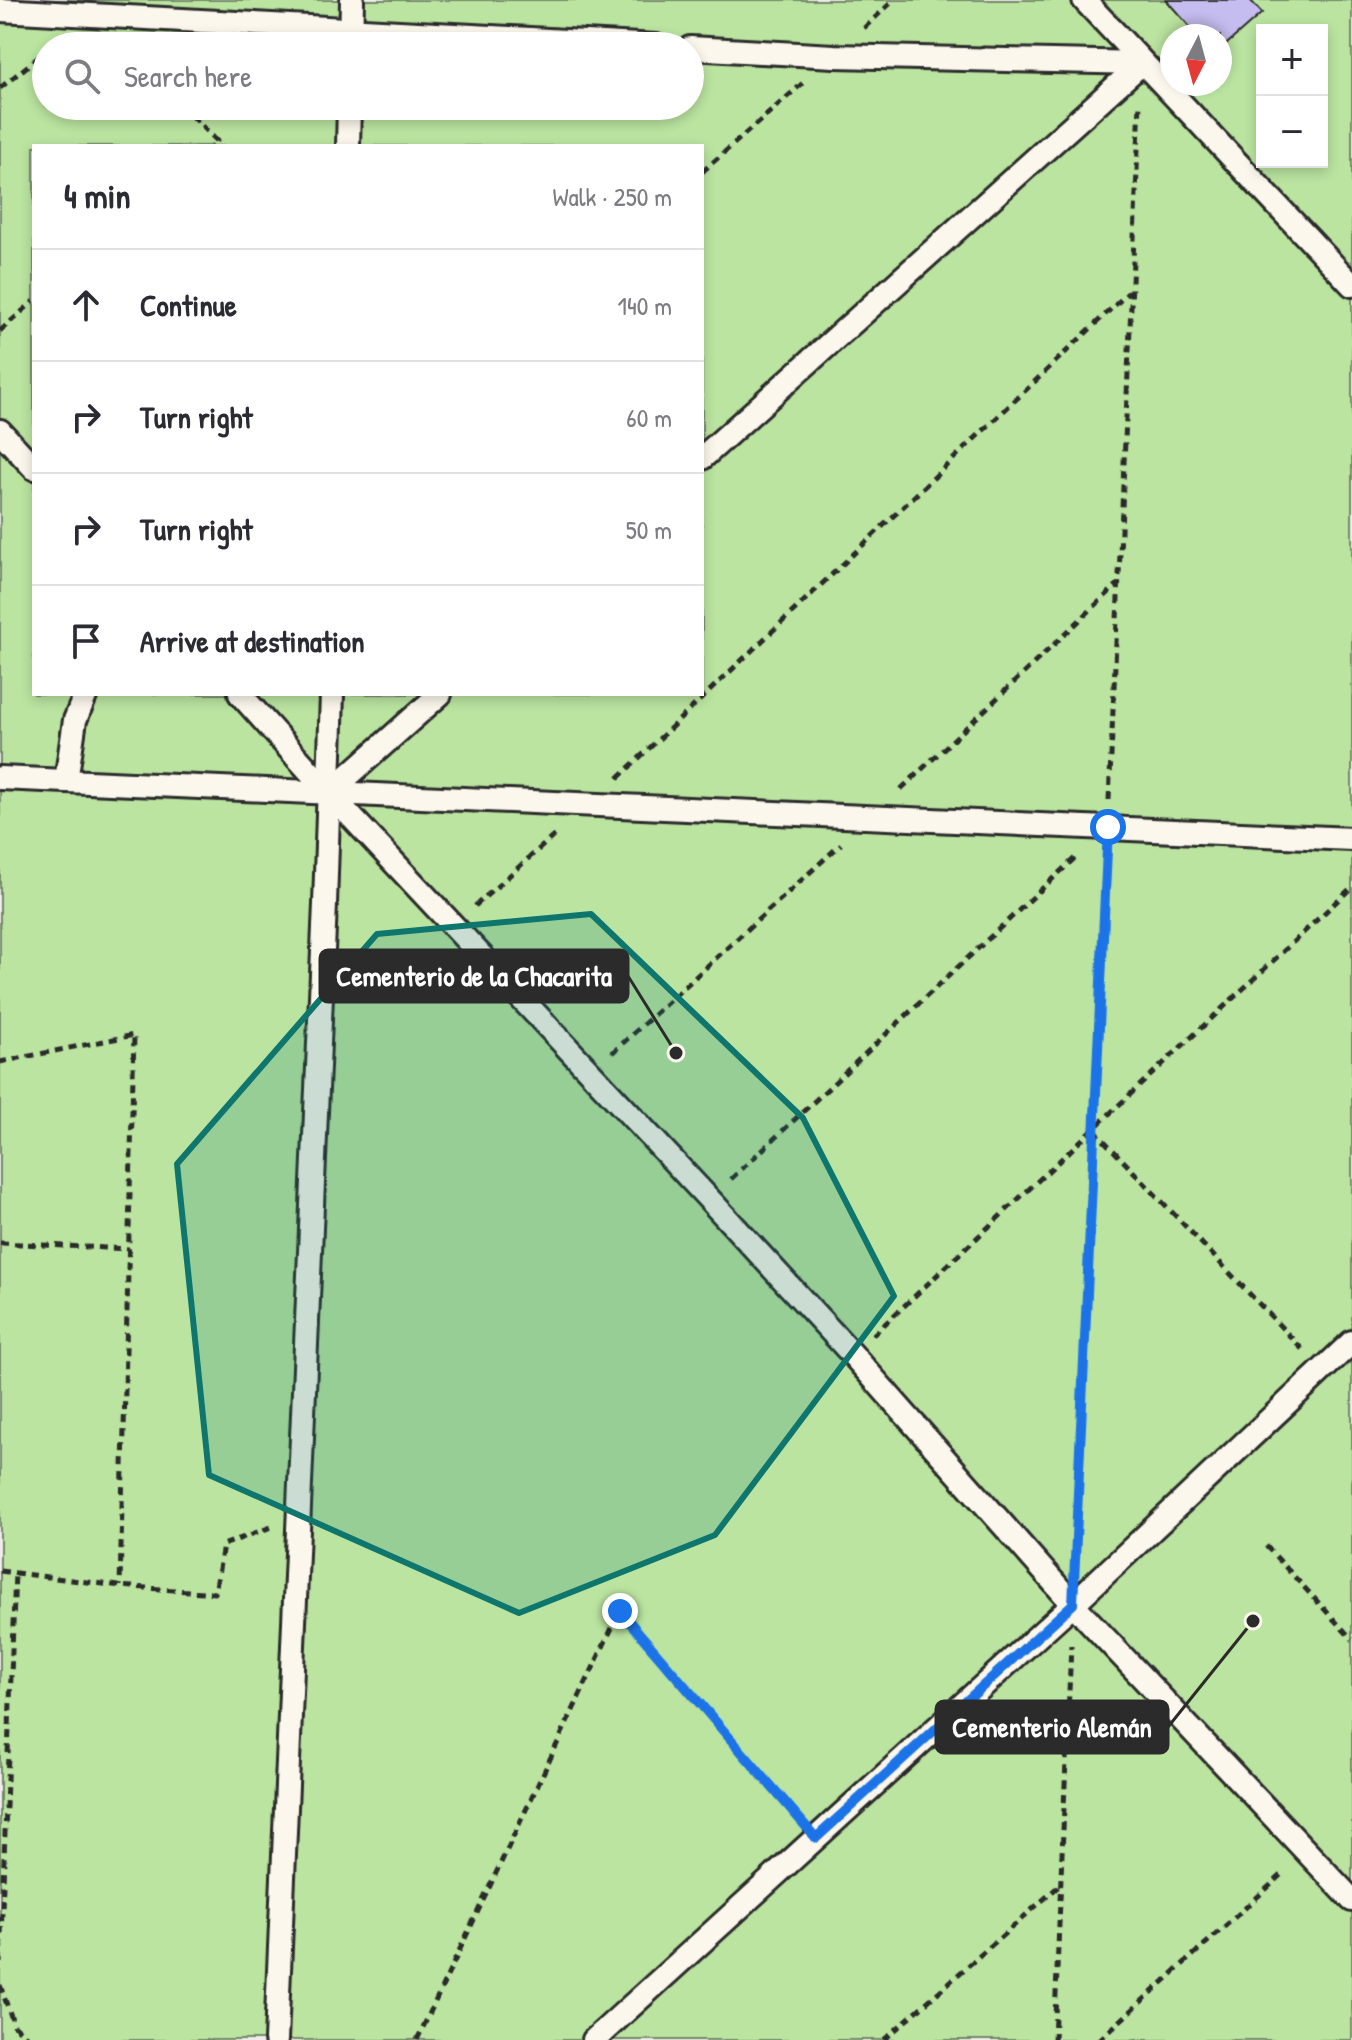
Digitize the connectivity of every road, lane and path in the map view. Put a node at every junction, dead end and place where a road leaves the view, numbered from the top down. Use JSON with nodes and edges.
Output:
{"nodes":[{"id":1,"x":352,"y":0,"type":"edge"},
{"id":2,"x":1084,"y":0,"type":"edge"},
{"id":3,"x":0,"y":10,"type":"edge"},
{"id":4,"x":276,"y":32,"type":"edge"},
{"id":5,"x":351,"y":32,"type":"edge"},
{"id":6,"x":704,"y":49,"type":"edge"},
{"id":7,"x":32,"y":62,"type":"edge"},
{"id":8,"x":1142,"y":63,"type":"junction"},
{"id":9,"x":0,"y":88,"type":"edge"},
{"id":10,"x":196,"y":120,"type":"edge"},
{"id":11,"x":349,"y":120,"type":"edge"},
{"id":12,"x":214,"y":144,"type":"edge"},
{"id":13,"x":348,"y":144,"type":"edge"},
{"id":14,"x":1352,"y":285,"type":"edge"},
{"id":15,"x":1132,"y":289,"type":"junction"},
{"id":16,"x":32,"y":303,"type":"edge"},
{"id":17,"x":0,"y":331,"type":"edge"},
{"id":18,"x":0,"y":431,"type":"edge"},
{"id":19,"x":704,"y":456,"type":"edge"},
{"id":20,"x":32,"y":466,"type":"edge"},
{"id":21,"x":85,"y":696,"type":"edge"},
{"id":22,"x":242,"y":696,"type":"edge"},
{"id":23,"x":332,"y":696,"type":"edge"},
{"id":24,"x":438,"y":696,"type":"edge"},
{"id":25,"x":704,"y":696,"type":"edge"},
{"id":26,"x":704,"y":696,"type":"edge"},
{"id":27,"x":0,"y":778,"type":"edge"},
{"id":28,"x":66,"y":781,"type":"junction"},
{"id":29,"x":329,"y":793,"type":"junction"},
{"id":30,"x":589,"y":805,"type":"junction"},
{"id":31,"x":1108,"y":827,"type":"junction"},
{"id":32,"x":1352,"y":839,"type":"edge"},
{"id":33,"x":1352,"y":887,"type":"edge"},
{"id":34,"x":453,"y":925,"type":"junction"},
{"id":35,"x":0,"y":1062,"type":"edge"},
{"id":36,"x":1094,"y":1130,"type":"junction"},
{"id":37,"x":709,"y":1199,"type":"junction"},
{"id":38,"x":0,"y":1243,"type":"edge"},
{"id":39,"x":129,"y":1249,"type":"junction"},
{"id":40,"x":1352,"y":1342,"type":"edge"},
{"id":41,"x":852,"y":1354,"type":"junction"},
{"id":42,"x":1322,"y":1370,"type":"junction"},
{"id":43,"x":299,"y":1516,"type":"junction"},
{"id":44,"x":1266,"y":1546,"type":"dead end"},
{"id":45,"x":0,"y":1571,"type":"edge"},
{"id":46,"x":15,"y":1572,"type":"junction"},
{"id":47,"x":120,"y":1586,"type":"junction"},
{"id":48,"x":1073,"y":1604,"type":"junction"},
{"id":49,"x":1352,"y":1639,"type":"edge"},
{"id":50,"x":816,"y":1838,"type":"junction"},
{"id":51,"x":1308,"y":1852,"type":"junction"},
{"id":52,"x":1060,"y":1884,"type":"junction"},
{"id":53,"x":1352,"y":1900,"type":"edge"},
{"id":54,"x":0,"y":1963,"type":"edge"},
{"id":55,"x":0,"y":1985,"type":"edge"},
{"id":56,"x":31,"y":2040,"type":"edge"},
{"id":57,"x":276,"y":2040,"type":"edge"},
{"id":58,"x":417,"y":2040,"type":"edge"},
{"id":59,"x":594,"y":2040,"type":"edge"},
{"id":60,"x":884,"y":2040,"type":"edge"},
{"id":61,"x":1054,"y":2040,"type":"edge"},
{"id":62,"x":1099,"y":2040,"type":"edge"}],
"edges":[{"from":1,"to":5,"type":"lane"},
{"from":2,"to":8,"type":"lane"},
{"from":3,"to":4,"type":"lane"},
{"from":6,"to":8,"type":"lane"},
{"from":7,"to":9,"type":"path"},
{"from":8,"to":14,"type":"lane"},
{"from":8,"to":15,"type":"path"},
{"from":8,"to":19,"type":"lane"},
{"from":10,"to":12,"type":"path"},
{"from":11,"to":13,"type":"lane"},
{"from":15,"to":26,"type":"path"},
{"from":15,"to":31,"type":"path"},
{"from":16,"to":17,"type":"path"},
{"from":18,"to":20,"type":"lane"},
{"from":21,"to":28,"type":"lane"},
{"from":22,"to":29,"type":"lane"},
{"from":23,"to":29,"type":"lane"},
{"from":24,"to":29,"type":"lane"},
{"from":25,"to":30,"type":"path"},
{"from":27,"to":28,"type":"lane"},
{"from":28,"to":29,"type":"lane"},
{"from":29,"to":30,"type":"lane"},
{"from":29,"to":34,"type":"lane"},
{"from":29,"to":43,"type":"lane"},
{"from":30,"to":31,"type":"lane"},
{"from":30,"to":34,"type":"path"},
{"from":31,"to":32,"type":"lane"},
{"from":31,"to":36,"type":"path"},
{"from":31,"to":37,"type":"path"},
{"from":33,"to":36,"type":"path"},
{"from":34,"to":37,"type":"lane"},
{"from":35,"to":39,"type":"path"},
{"from":36,"to":41,"type":"path"},
{"from":36,"to":42,"type":"path"},
{"from":36,"to":48,"type":"path"},
{"from":37,"to":41,"type":"lane"},
{"from":38,"to":39,"type":"path"},
{"from":39,"to":47,"type":"path"},
{"from":40,"to":42,"type":"lane"},
{"from":41,"to":48,"type":"lane"},
{"from":42,"to":48,"type":"lane"},
{"from":43,"to":47,"type":"path"},
{"from":43,"to":57,"type":"lane"},
{"from":44,"to":49,"type":"path"},
{"from":45,"to":46,"type":"path"},
{"from":46,"to":47,"type":"path"},
{"from":46,"to":54,"type":"path"},
{"from":48,"to":50,"type":"lane"},
{"from":48,"to":51,"type":"lane"},
{"from":48,"to":52,"type":"path"},
{"from":50,"to":58,"type":"path"},
{"from":50,"to":59,"type":"lane"},
{"from":51,"to":53,"type":"lane"},
{"from":51,"to":62,"type":"path"},
{"from":52,"to":60,"type":"path"},
{"from":52,"to":61,"type":"path"},
{"from":55,"to":56,"type":"path"}]}
